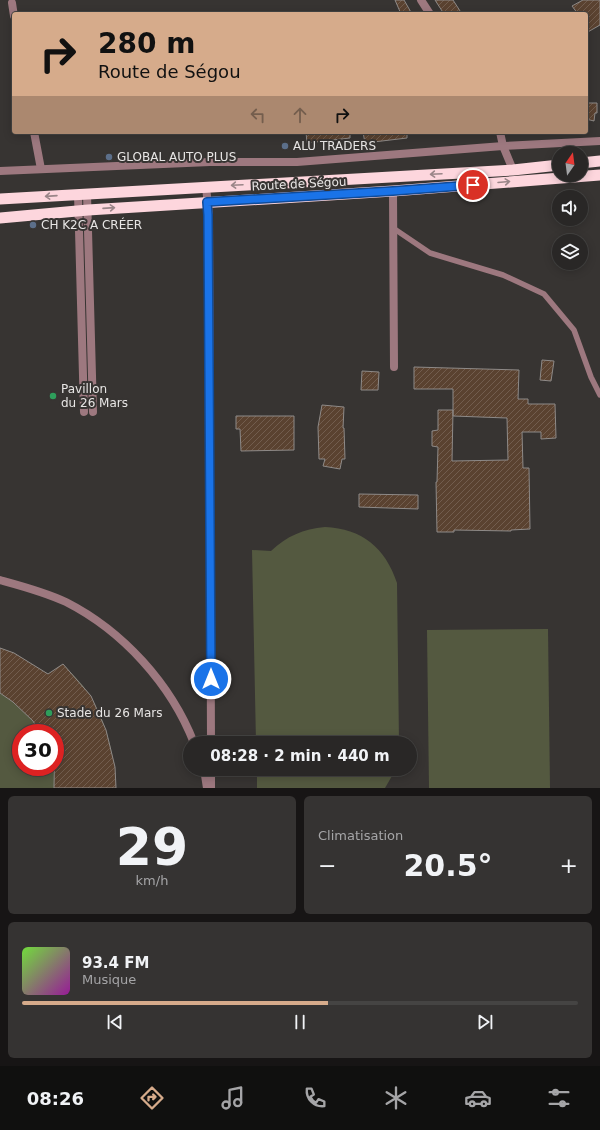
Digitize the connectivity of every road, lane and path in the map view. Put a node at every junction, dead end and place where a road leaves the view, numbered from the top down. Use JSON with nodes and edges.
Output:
{"nodes":[{"id":1,"x":421,"y":0,"type":"edge"},
{"id":2,"x":12,"y":3,"type":"dead end"},
{"id":3,"x":13,"y":12,"type":"edge"},
{"id":4,"x":429,"y":12,"type":"edge"},
{"id":5,"x":34,"y":134,"type":"edge"},
{"id":6,"x":500,"y":134,"type":"edge"},
{"id":7,"x":600,"y":141,"type":"edge"},
{"id":8,"x":503,"y":146,"type":"junction"},
{"id":9,"x":600,"y":161,"type":"edge"},
{"id":10,"x":588,"y":162,"type":"edge"},
{"id":11,"x":552,"y":166,"type":"edge"},
{"id":12,"x":41,"y":169,"type":"junction"},
{"id":13,"x":513,"y":170,"type":"junction"},
{"id":14,"x":0,"y":171,"type":"edge"},
{"id":15,"x":600,"y":175,"type":"edge"},
{"id":16,"x":206,"y":187,"type":"junction"},
{"id":17,"x":393,"y":191,"type":"junction"},
{"id":18,"x":83,"y":194,"type":"junction"},
{"id":19,"x":0,"y":199,"type":"edge"},
{"id":20,"x":207,"y":202,"type":"junction"},
{"id":21,"x":83,"y":210,"type":"junction"},
{"id":22,"x":0,"y":218,"type":"edge"},
{"id":23,"x":393,"y":228,"type":"junction"},
{"id":24,"x":394,"y":367,"type":"dead end"},
{"id":25,"x":600,"y":395,"type":"edge"},
{"id":26,"x":84,"y":412,"type":"dead end"},
{"id":27,"x":93,"y":412,"type":"dead end"},
{"id":28,"x":0,"y":580,"type":"edge"},
{"id":29,"x":190,"y":736,"type":"edge"},
{"id":30,"x":211,"y":736,"type":"edge"},
{"id":31,"x":205,"y":776,"type":"edge"},
{"id":32,"x":211,"y":776,"type":"edge"},
{"id":33,"x":207,"y":788,"type":"edge"},
{"id":34,"x":211,"y":788,"type":"edge"}],
"edges":[{"from":1,"to":4,"type":"street"},
{"from":2,"to":3,"type":"street"},
{"from":5,"to":12,"type":"street"},
{"from":6,"to":8,"type":"street"},
{"from":7,"to":8,"type":"street"},
{"from":8,"to":12,"type":"street"},
{"from":8,"to":13,"type":"street"},
{"from":9,"to":10,"type":"highway"},
{"from":11,"to":13,"type":"highway","name":"Route de Ségou"},
{"from":12,"to":14,"type":"street"},
{"from":13,"to":16,"type":"highway","name":"Route de Ségou","one_way":true},
{"from":17,"to":15,"type":"highway","name":"Route de Ségou","one_way":true},
{"from":16,"to":18,"type":"highway","name":"Route de Ségou"},
{"from":16,"to":20,"type":"street"},
{"from":17,"to":20,"type":"highway","name":"Route de Ségou"},
{"from":17,"to":23,"type":"street"},
{"from":18,"to":19,"type":"highway","name":"Route de Ségou","one_way":true},
{"from":18,"to":21,"type":"street"},
{"from":21,"to":20,"type":"highway","name":"Route de Ségou","one_way":true},
{"from":20,"to":30,"type":"street"},
{"from":21,"to":22,"type":"highway","name":"Route de Ségou"},
{"from":21,"to":26,"type":"street"},
{"from":21,"to":27,"type":"street"},
{"from":23,"to":24,"type":"street"},
{"from":23,"to":25,"type":"lane"},
{"from":28,"to":29,"type":"street"},
{"from":31,"to":33,"type":"street"},
{"from":32,"to":34,"type":"street"}]}
